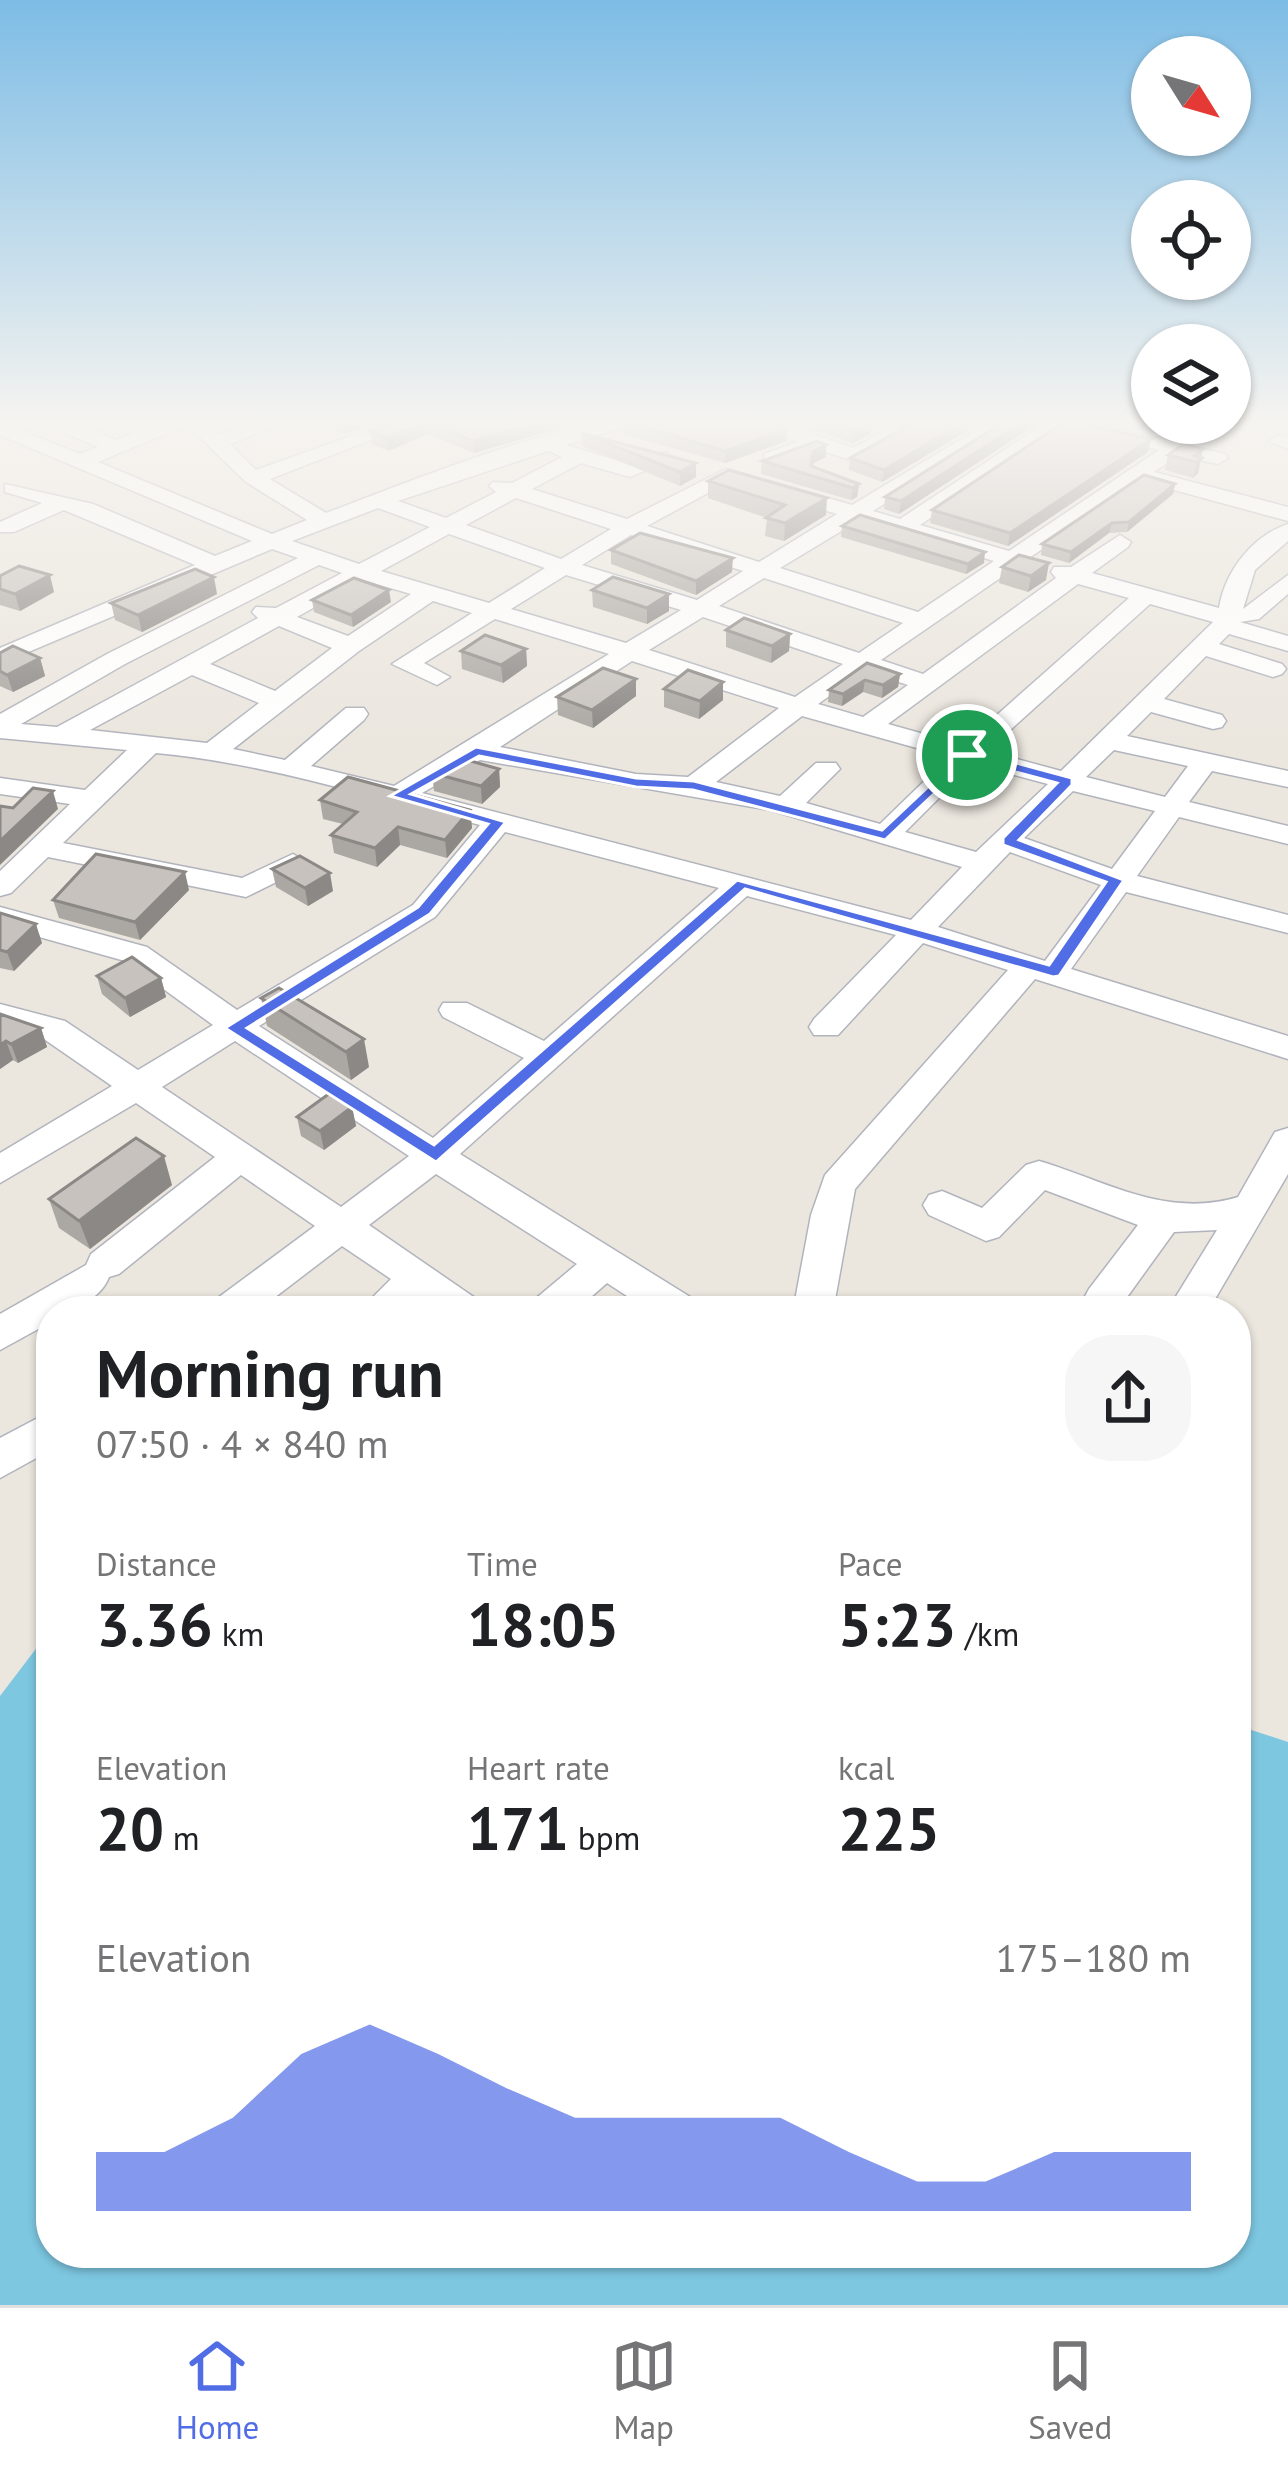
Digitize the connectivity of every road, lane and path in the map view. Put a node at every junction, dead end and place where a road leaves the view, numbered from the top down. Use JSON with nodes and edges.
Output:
{"nodes":[{"id":1,"x":7,"y":528,"type":"edge"},
{"id":2,"x":116,"y":528,"type":"edge"},
{"id":3,"x":238,"y":528,"type":"edge"},
{"id":4,"x":308,"y":528,"type":"edge"},
{"id":5,"x":438,"y":528,"type":"edge"},
{"id":6,"x":446,"y":528,"type":"edge"},
{"id":7,"x":628,"y":528,"type":"edge"},
{"id":8,"x":631,"y":528,"type":"edge"},
{"id":9,"x":829,"y":528,"type":"edge"},
{"id":10,"x":904,"y":528,"type":"edge"},
{"id":11,"x":1059,"y":528,"type":"edge"},
{"id":12,"x":1288,"y":531,"type":"edge"},
{"id":13,"x":40,"y":540,"type":"dead end"},
{"id":14,"x":270,"y":541,"type":"junction"},
{"id":15,"x":1120,"y":542,"type":"dead end"},
{"id":16,"x":1254,"y":556,"type":"junction"},
{"id":17,"x":1288,"y":556,"type":"edge"},
{"id":18,"x":316,"y":558,"type":"junction"},
{"id":19,"x":1012,"y":559,"type":"junction"},
{"id":20,"x":562,"y":567,"type":"junction"},
{"id":21,"x":201,"y":569,"type":"junction"},
{"id":22,"x":763,"y":570,"type":"junction"},
{"id":23,"x":361,"y":572,"type":"junction"},
{"id":24,"x":1075,"y":576,"type":"junction"},
{"id":25,"x":1288,"y":579,"type":"edge"},
{"id":26,"x":429,"y":593,"type":"junction"},
{"id":27,"x":1145,"y":596,"type":"junction"},
{"id":28,"x":237,"y":598,"type":"junction"},
{"id":29,"x":700,"y":608,"type":"junction"},
{"id":30,"x":488,"y":613,"type":"junction"},
{"id":31,"x":1234,"y":616,"type":"junction"},
{"id":32,"x":279,"y":618,"type":"junction"},
{"id":33,"x":920,"y":621,"type":"junction"},
{"id":34,"x":0,"y":624,"type":"edge"},
{"id":35,"x":1288,"y":625,"type":"edge"},
{"id":36,"x":46,"y":637,"type":"junction"},
{"id":37,"x":1288,"y":644,"type":"edge"},
{"id":38,"x":350,"y":646,"type":"junction"},
{"id":39,"x":1202,"y":647,"type":"junction"},
{"id":40,"x":629,"y":652,"type":"junction"},
{"id":41,"x":0,"y":657,"type":"edge"},
{"id":42,"x":857,"y":663,"type":"junction"},
{"id":43,"x":188,"y":664,"type":"junction"},
{"id":44,"x":1273,"y":669,"type":"dead end"},
{"id":45,"x":436,"y":677,"type":"dead end"},
{"id":46,"x":926,"y":683,"type":"junction"},
{"id":47,"x":277,"y":701,"type":"junction"},
{"id":48,"x":1145,"y":701,"type":"junction"},
{"id":49,"x":798,"y":706,"type":"junction"},
{"id":50,"x":355,"y":714,"type":"dead end"},
{"id":51,"x":1214,"y":721,"type":"dead end"},
{"id":52,"x":867,"y":727,"type":"junction"},
{"id":53,"x":0,"y":728,"type":"edge"},
{"id":54,"x":57,"y":738,"type":"junction"},
{"id":55,"x":1107,"y":740,"type":"junction"},
{"id":56,"x":148,"y":745,"type":"junction"},
{"id":57,"x":212,"y":752,"type":"junction"},
{"id":58,"x":476,"y":752,"type":"junction"},
{"id":59,"x":967,"y":755,"type":"junction"},
{"id":60,"x":1205,"y":761,"type":"junction"},
{"id":61,"x":826,"y":769,"type":"dead end"},
{"id":62,"x":291,"y":770,"type":"junction"},
{"id":63,"x":1285,"y":775,"type":"edge"},
{"id":64,"x":1067,"y":782,"type":"junction"},
{"id":65,"x":0,"y":785,"type":"edge"},
{"id":66,"x":694,"y":785,"type":"junction"},
{"id":67,"x":872,"y":795,"type":"dead end"},
{"id":68,"x":398,"y":796,"type":"junction"},
{"id":69,"x":93,"y":799,"type":"junction"},
{"id":70,"x":1172,"y":805,"type":"junction"},
{"id":71,"x":787,"y":806,"type":"junction"},
{"id":72,"x":498,"y":822,"type":"junction"},
{"id":73,"x":844,"y":823,"type":"junction"},
{"id":74,"x":885,"y":835,"type":"junction"},
{"id":75,"x":1288,"y":835,"type":"edge"},
{"id":76,"x":1008,"y":842,"type":"junction"},
{"id":77,"x":41,"y":847,"type":"junction"},
{"id":78,"x":293,"y":863,"type":"edge"},
{"id":79,"x":982,"y":863,"type":"junction"},
{"id":80,"x":6,"y":874,"type":"edge"},
{"id":81,"x":1116,"y":880,"type":"junction"},
{"id":82,"x":742,"y":884,"type":"junction"},
{"id":83,"x":0,"y":916,"type":"edge"},
{"id":84,"x":1288,"y":924,"type":"edge"},
{"id":85,"x":914,"y":930,"type":"junction"},
{"id":86,"x":1042,"y":969,"type":"junction"},
{"id":87,"x":455,"y":1010,"type":"dead end"},
{"id":88,"x":0,"y":1015,"type":"edge"},
{"id":89,"x":826,"y":1027,"type":"dead end"},
{"id":90,"x":234,"y":1028,"type":"junction"},
{"id":91,"x":1288,"y":1048,"type":"edge"},
{"id":92,"x":545,"y":1055,"type":"junction"},
{"id":93,"x":136,"y":1084,"type":"junction"},
{"id":94,"x":1288,"y":1141,"type":"edge"},
{"id":95,"x":436,"y":1155,"type":"junction"},
{"id":96,"x":240,"y":1157,"type":"junction"},
{"id":97,"x":0,"y":1171,"type":"edge"},
{"id":98,"x":1266,"y":1203,"type":"edge"},
{"id":99,"x":942,"y":1205,"type":"dead end"},
{"id":100,"x":1163,"y":1219,"type":"junction"},
{"id":101,"x":344,"y":1226,"type":"junction"},
{"id":102,"x":605,"y":1263,"type":"junction"},
{"id":103,"x":418,"y":1278,"type":"junction"},
{"id":104,"x":60,"y":1296,"type":"edge"},
{"id":105,"x":249,"y":1296,"type":"edge"},
{"id":106,"x":397,"y":1296,"type":"edge"},
{"id":107,"x":443,"y":1296,"type":"edge"},
{"id":108,"x":566,"y":1296,"type":"edge"},
{"id":109,"x":657,"y":1296,"type":"edge"},
{"id":110,"x":819,"y":1296,"type":"edge"},
{"id":111,"x":1106,"y":1296,"type":"edge"},
{"id":112,"x":1198,"y":1296,"type":"edge"},
{"id":113,"x":36,"y":1311,"type":"edge"},
{"id":114,"x":0,"y":1334,"type":"edge"}],
"edges":[{"from":1,"to":13,"type":"street"},
{"from":2,"to":21,"type":"street"},
{"from":3,"to":14,"type":"street"},
{"from":4,"to":14,"type":"street"},
{"from":5,"to":23,"type":"street"},
{"from":6,"to":20,"type":"street"},
{"from":7,"to":20,"type":"street"},
{"from":8,"to":22,"type":"street"},
{"from":9,"to":22,"type":"street"},
{"from":10,"to":19,"type":"street"},
{"from":11,"to":19,"type":"street"},
{"from":12,"to":16,"type":"street"},
{"from":14,"to":18,"type":"street"},
{"from":14,"to":21,"type":"street"},
{"from":15,"to":24,"type":"street"},
{"from":16,"to":17,"type":"street"},
{"from":16,"to":25,"type":"street"},
{"from":16,"to":31,"type":"street"},
{"from":18,"to":23,"type":"street"},
{"from":18,"to":28,"type":"street"},
{"from":19,"to":24,"type":"street"},
{"from":19,"to":33,"type":"street"},
{"from":20,"to":29,"type":"street"},
{"from":20,"to":30,"type":"street"},
{"from":21,"to":28,"type":"street"},
{"from":21,"to":36,"type":"street"},
{"from":22,"to":29,"type":"street"},
{"from":22,"to":33,"type":"street"},
{"from":23,"to":26,"type":"street"},
{"from":23,"to":32,"type":"street"},
{"from":24,"to":27,"type":"street"},
{"from":24,"to":46,"type":"street"},
{"from":25,"to":31,"type":"street"},
{"from":26,"to":30,"type":"street"},
{"from":26,"to":38,"type":"street"},
{"from":27,"to":31,"type":"street"},
{"from":27,"to":59,"type":"street"},
{"from":28,"to":32,"type":"street"},
{"from":28,"to":53,"type":"street"},
{"from":29,"to":40,"type":"street"},
{"from":29,"to":42,"type":"street"},
{"from":30,"to":40,"type":"street"},
{"from":30,"to":45,"type":"street"},
{"from":31,"to":35,"type":"street"},
{"from":31,"to":37,"type":"street"},
{"from":31,"to":39,"type":"street"},
{"from":32,"to":38,"type":"street"},
{"from":32,"to":43,"type":"street"},
{"from":33,"to":42,"type":"street"},
{"from":34,"to":36,"type":"street"},
{"from":36,"to":41,"type":"street"},
{"from":38,"to":47,"type":"street"},
{"from":39,"to":44,"type":"street"},
{"from":39,"to":48,"type":"street"},
{"from":40,"to":49,"type":"street"},
{"from":40,"to":58,"type":"street"},
{"from":42,"to":46,"type":"street"},
{"from":42,"to":49,"type":"street"},
{"from":43,"to":47,"type":"street"},
{"from":43,"to":54,"type":"street"},
{"from":46,"to":52,"type":"street"},
{"from":47,"to":57,"type":"street"},
{"from":48,"to":51,"type":"street"},
{"from":48,"to":55,"type":"street"},
{"from":49,"to":52,"type":"street"},
{"from":49,"to":66,"type":"street"},
{"from":50,"to":62,"type":"street"},
{"from":52,"to":59,"type":"street"},
{"from":53,"to":54,"type":"street"},
{"from":54,"to":56,"type":"street"},
{"from":55,"to":60,"type":"street"},
{"from":55,"to":64,"type":"street"},
{"from":56,"to":57,"type":"street"},
{"from":56,"to":69,"type":"street"},
{"from":57,"to":62,"type":"street"},
{"from":58,"to":66,"type":"street"},
{"from":58,"to":68,"type":"street"},
{"from":59,"to":64,"type":"street"},
{"from":59,"to":74,"type":"street"},
{"from":60,"to":63,"type":"street"},
{"from":60,"to":70,"type":"street"},
{"from":61,"to":71,"type":"street"},
{"from":62,"to":68,"type":"street"},
{"from":64,"to":70,"type":"street"},
{"from":64,"to":76,"type":"street"},
{"from":65,"to":69,"type":"street"},
{"from":66,"to":71,"type":"street"},
{"from":67,"to":73,"type":"street"},
{"from":68,"to":72,"type":"street"},
{"from":69,"to":77,"type":"street"},
{"from":70,"to":75,"type":"street"},
{"from":70,"to":81,"type":"street"},
{"from":71,"to":73,"type":"street"},
{"from":72,"to":82,"type":"street"},
{"from":72,"to":90,"type":"street"},
{"from":73,"to":74,"type":"street"},
{"from":74,"to":79,"type":"street"},
{"from":76,"to":79,"type":"street"},
{"from":76,"to":81,"type":"street"},
{"from":77,"to":78,"type":"street"},
{"from":77,"to":80,"type":"street"},
{"from":79,"to":85,"type":"street"},
{"from":81,"to":84,"type":"street"},
{"from":81,"to":86,"type":"street"},
{"from":82,"to":85,"type":"street"},
{"from":82,"to":92,"type":"street"},
{"from":83,"to":90,"type":"street"},
{"from":85,"to":86,"type":"street"},
{"from":85,"to":89,"type":"street"},
{"from":86,"to":91,"type":"street"},
{"from":86,"to":110,"type":"street"},
{"from":87,"to":92,"type":"street"},
{"from":88,"to":93,"type":"street"},
{"from":90,"to":93,"type":"street"},
{"from":90,"to":95,"type":"street"},
{"from":92,"to":95,"type":"street"},
{"from":93,"to":96,"type":"street"},
{"from":93,"to":97,"type":"street"},
{"from":94,"to":98,"type":"street"},
{"from":95,"to":101,"type":"street"},
{"from":95,"to":102,"type":"street"},
{"from":96,"to":101,"type":"street"},
{"from":96,"to":104,"type":"street"},
{"from":98,"to":100,"type":"street"},
{"from":98,"to":112,"type":"street"},
{"from":99,"to":100,"type":"street"},
{"from":100,"to":111,"type":"street"},
{"from":101,"to":103,"type":"street"},
{"from":101,"to":105,"type":"street"},
{"from":102,"to":108,"type":"street"},
{"from":102,"to":109,"type":"street"},
{"from":103,"to":106,"type":"street"},
{"from":103,"to":107,"type":"street"},
{"from":113,"to":114,"type":"street"}]}
